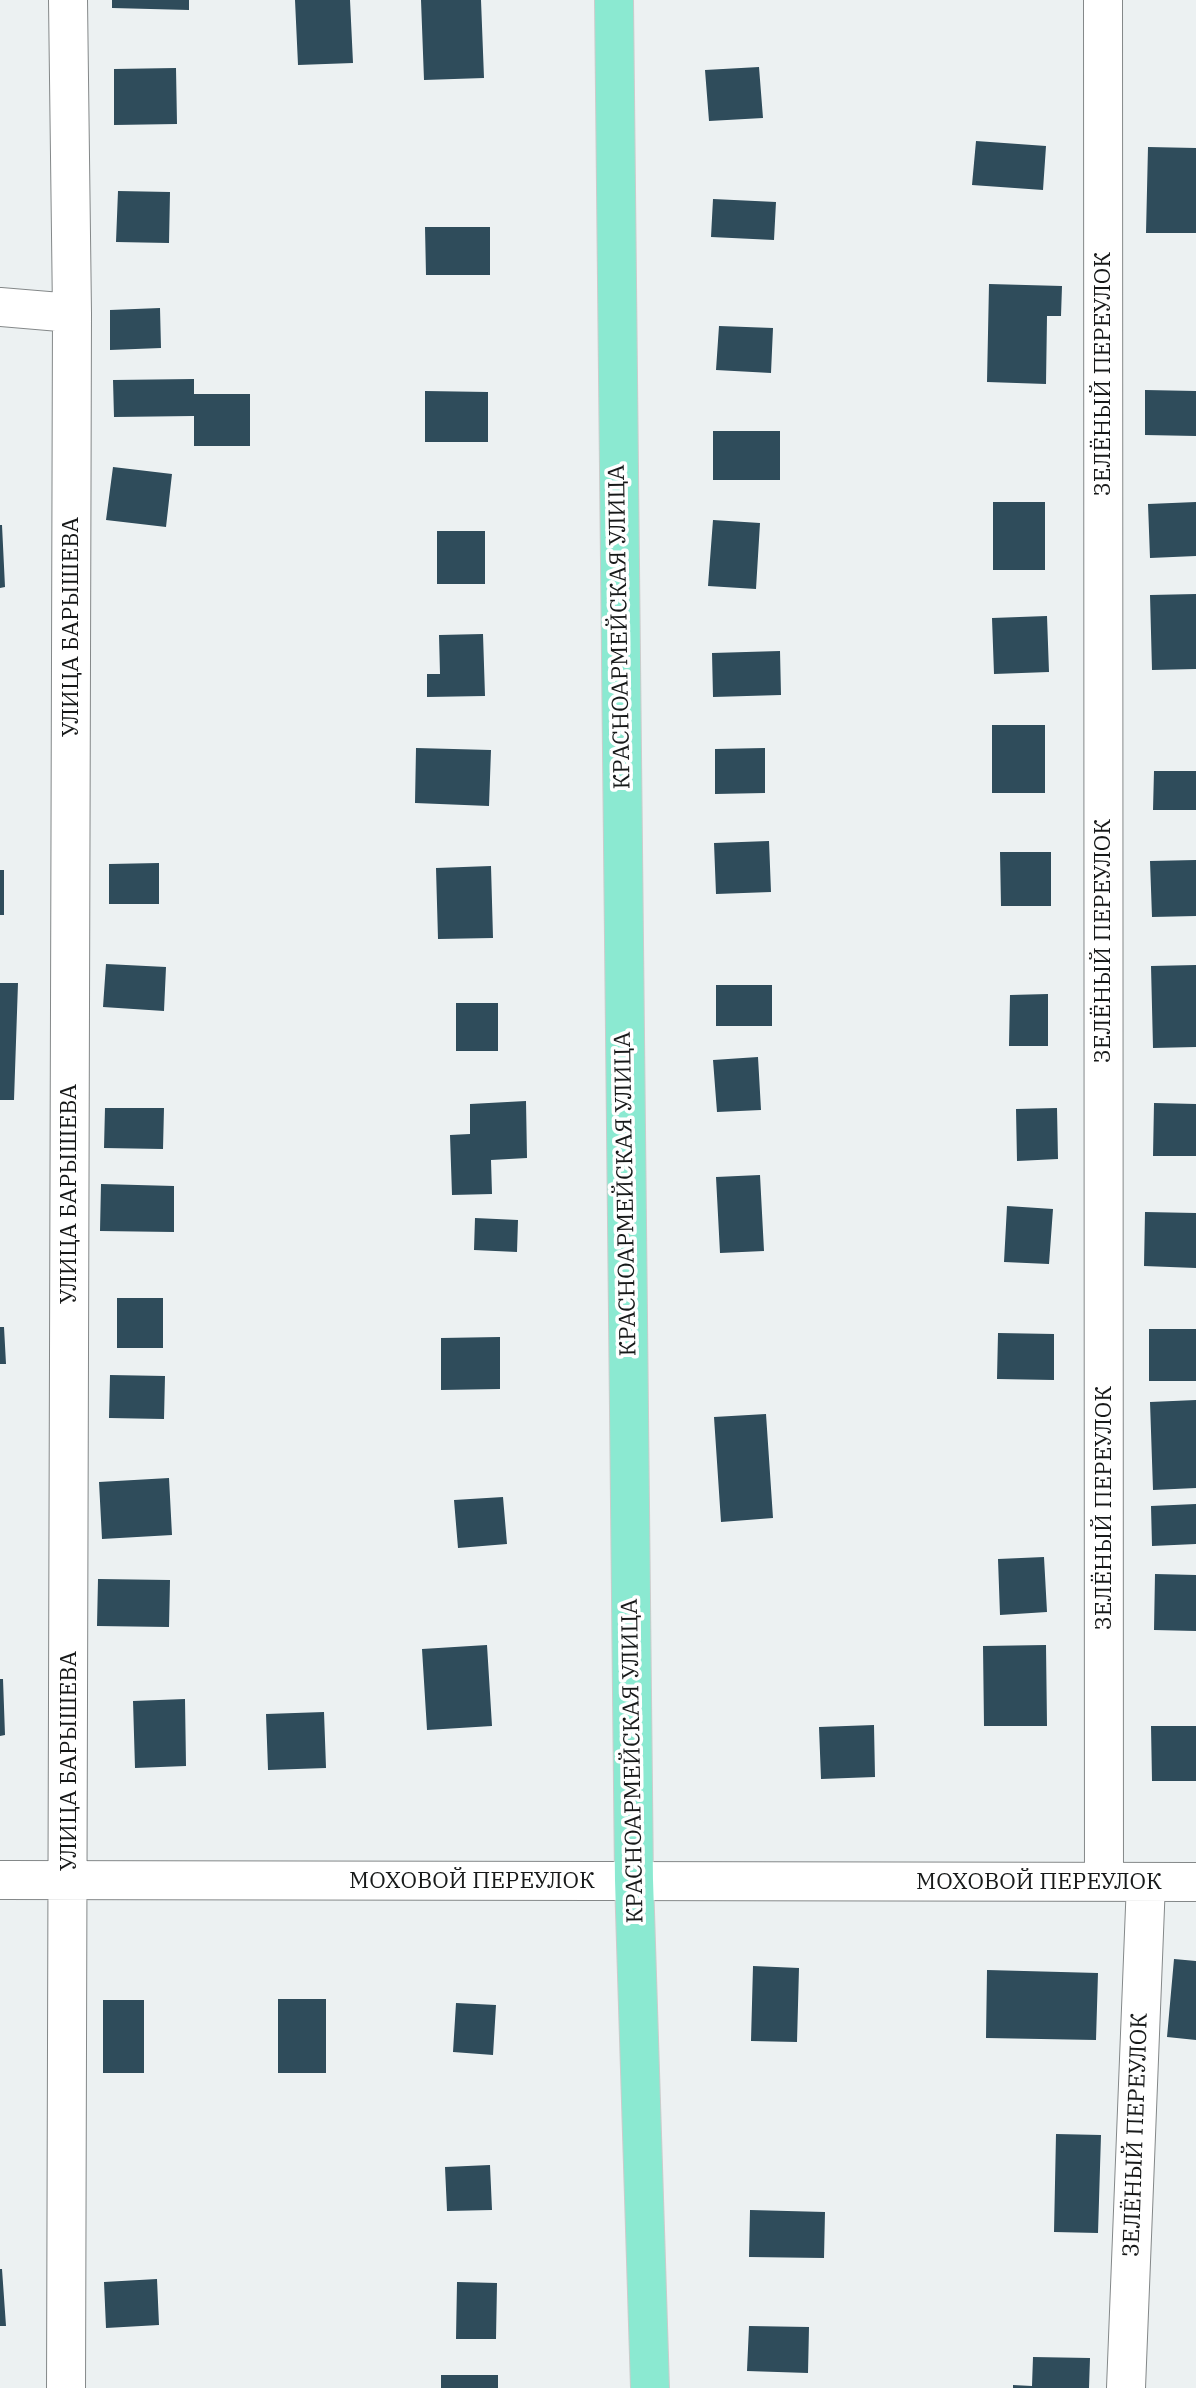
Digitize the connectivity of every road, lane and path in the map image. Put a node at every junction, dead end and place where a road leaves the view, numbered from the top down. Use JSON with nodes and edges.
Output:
{"nodes":[{"id":1,"x":68,"y":0,"type":"edge"},
{"id":2,"x":614,"y":0,"type":"edge"},
{"id":3,"x":1103,"y":0,"type":"edge"},
{"id":4,"x":0,"y":307,"type":"edge"},
{"id":5,"x":72,"y":313,"type":"junction"},
{"id":6,"x":0,"y":1880,"type":"edge"},
{"id":7,"x":634,"y":1880,"type":"junction"},
{"id":8,"x":69,"y":1882,"type":"junction"},
{"id":9,"x":1104,"y":1882,"type":"junction"},
{"id":10,"x":1146,"y":1882,"type":"junction"},
{"id":11,"x":1196,"y":1882,"type":"edge"},
{"id":12,"x":66,"y":2388,"type":"edge"},
{"id":13,"x":650,"y":2388,"type":"edge"},
{"id":14,"x":1126,"y":2388,"type":"edge"}],
"edges":[{"from":1,"to":5,"type":"street","name":"УЛИЦА БАРЫШЕВА"},
{"from":2,"to":7,"type":"main road","name":"КРАСНОАРМЕЙСКАЯ УЛИЦА"},
{"from":3,"to":9,"type":"street","name":"ЗЕЛЁНЫЙ ПЕРЕУЛОК"},
{"from":4,"to":5,"type":"street"},
{"from":5,"to":8,"type":"street","name":"УЛИЦА БАРЫШЕВА"},
{"from":6,"to":8,"type":"street","name":"МОХОВОЙ ПЕРЕУЛОК"},
{"from":7,"to":8,"type":"street","name":"МОХОВОЙ ПЕРЕУЛОК"},
{"from":7,"to":9,"type":"street","name":"МОХОВОЙ ПЕРЕУЛОК"},
{"from":7,"to":13,"type":"main road","name":"КРАСНОАРМЕЙСКАЯ УЛИЦА"},
{"from":8,"to":12,"type":"street","name":"УЛИЦА БАРЫШЕВА"},
{"from":9,"to":10,"type":"street","name":"МОХОВОЙ ПЕРЕУЛОК"},
{"from":10,"to":11,"type":"street","name":"МОХОВОЙ ПЕРЕУЛОК"},
{"from":10,"to":14,"type":"street","name":"ЗЕЛЁНЫЙ ПЕРЕУЛОК"}]}
